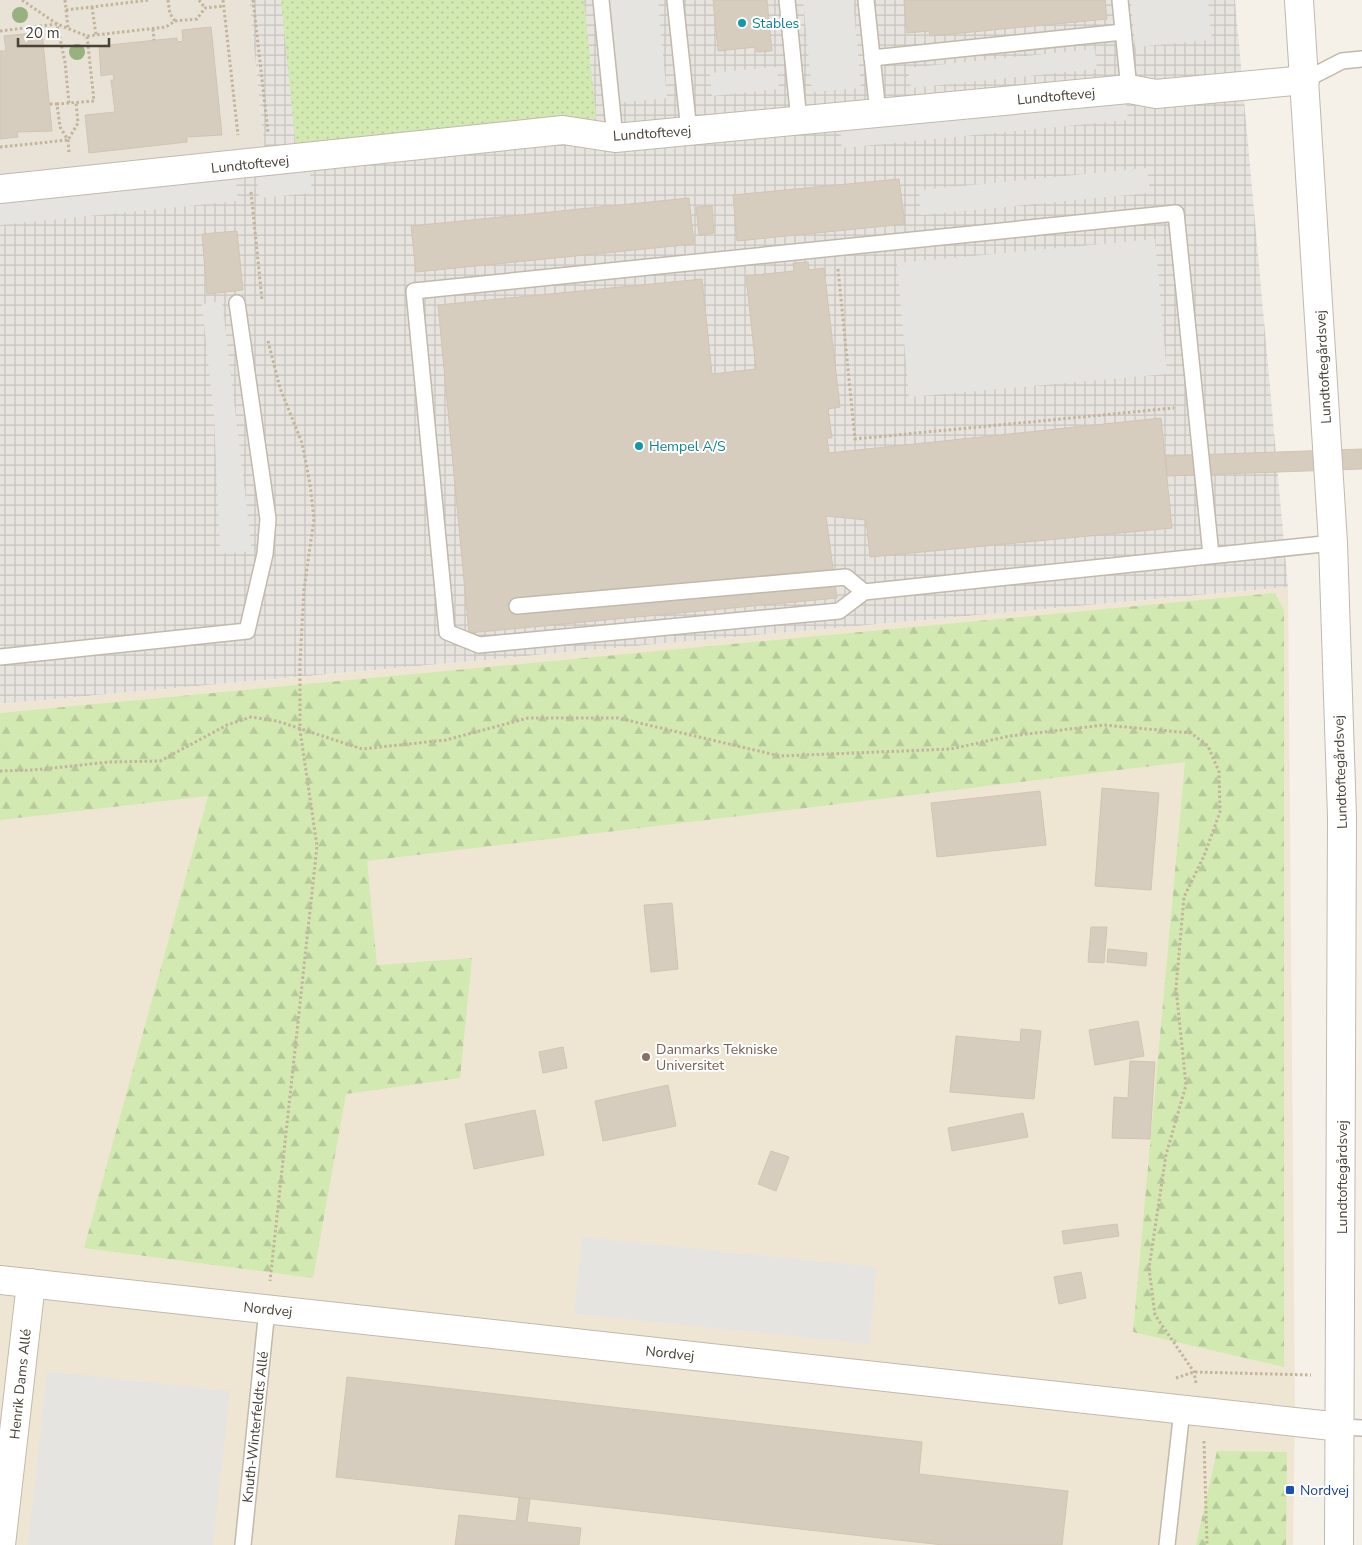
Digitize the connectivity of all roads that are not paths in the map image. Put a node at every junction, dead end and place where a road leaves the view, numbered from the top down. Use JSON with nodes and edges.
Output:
{"nodes":[{"id":1,"x":601,"y":0,"type":"edge"},
{"id":2,"x":675,"y":0,"type":"edge"},
{"id":3,"x":787,"y":0,"type":"edge"},
{"id":4,"x":866,"y":0,"type":"edge"},
{"id":5,"x":1120,"y":0,"type":"edge"},
{"id":6,"x":1299,"y":0,"type":"edge"},
{"id":7,"x":1123,"y":32,"type":"junction"},
{"id":8,"x":872,"y":58,"type":"junction"},
{"id":9,"x":1362,"y":59,"type":"edge"},
{"id":10,"x":1305,"y":80,"type":"junction"},
{"id":11,"x":1129,"y":89,"type":"junction"},
{"id":12,"x":878,"y":113,"type":"junction"},
{"id":13,"x":799,"y":121,"type":"junction"},
{"id":14,"x":689,"y":131,"type":"junction"},
{"id":15,"x":614,"y":138,"type":"junction"},
{"id":16,"x":0,"y":190,"type":"edge"},
{"id":17,"x":237,"y":303,"type":"dead end"},
{"id":18,"x":1333,"y":543,"type":"junction"},
{"id":19,"x":1211,"y":555,"type":"junction"},
{"id":20,"x":864,"y":592,"type":"junction"},
{"id":21,"x":517,"y":606,"type":"dead end"},
{"id":22,"x":0,"y":657,"type":"edge"},
{"id":23,"x":0,"y":1280,"type":"edge"},
{"id":24,"x":31,"y":1283,"type":"junction"},
{"id":25,"x":267,"y":1309,"type":"junction"},
{"id":26,"x":1192,"y":1411,"type":"junction"},
{"id":27,"x":1351,"y":1427,"type":"edge"},
{"id":28,"x":1,"y":1545,"type":"edge"},
{"id":29,"x":243,"y":1545,"type":"edge"},
{"id":30,"x":1167,"y":1545,"type":"edge"},
{"id":31,"x":1339,"y":1545,"type":"edge"}],
"edges":[{"from":1,"to":15,"type":"lane"},
{"from":2,"to":14,"type":"lane"},
{"from":3,"to":13,"type":"lane"},
{"from":4,"to":8,"type":"lane"},
{"from":5,"to":7,"type":"lane"},
{"from":6,"to":10,"type":"street","name":"Lundtoftegårdsvej"},
{"from":7,"to":8,"type":"lane"},
{"from":7,"to":11,"type":"lane"},
{"from":8,"to":12,"type":"lane"},
{"from":9,"to":10,"type":"lane"},
{"from":10,"to":11,"type":"street","name":"Lundtoftevej"},
{"from":10,"to":18,"type":"street","name":"Lundtoftegårdsvej"},
{"from":11,"to":12,"type":"street","name":"Lundtoftevej"},
{"from":12,"to":13,"type":"street","name":"Lundtoftevej"},
{"from":13,"to":14,"type":"street","name":"Lundtoftevej"},
{"from":14,"to":15,"type":"street","name":"Lundtoftevej"},
{"from":15,"to":16,"type":"street","name":"Lundtoftevej"},
{"from":17,"to":22,"type":"lane"},
{"from":18,"to":19,"type":"lane"},
{"from":18,"to":27,"type":"street","name":"Lundtoftegårdsvej"},
{"from":19,"to":20,"type":"lane"},
{"from":19,"to":20,"type":"lane"},
{"from":20,"to":21,"type":"lane"},
{"from":23,"to":24,"type":"street","name":"Nordvej"},
{"from":24,"to":25,"type":"street","name":"Nordvej"},
{"from":24,"to":28,"type":"street","name":"Henrik Dams Allé"},
{"from":25,"to":26,"type":"street","name":"Nordvej"},
{"from":25,"to":29,"type":"lane","name":"Knuth-Winterfeldts Allé"},
{"from":26,"to":27,"type":"street","name":"Nordvej"},
{"from":26,"to":30,"type":"lane"},
{"from":27,"to":31,"type":"street","name":"Lundtoftegårdsvej"}]}
